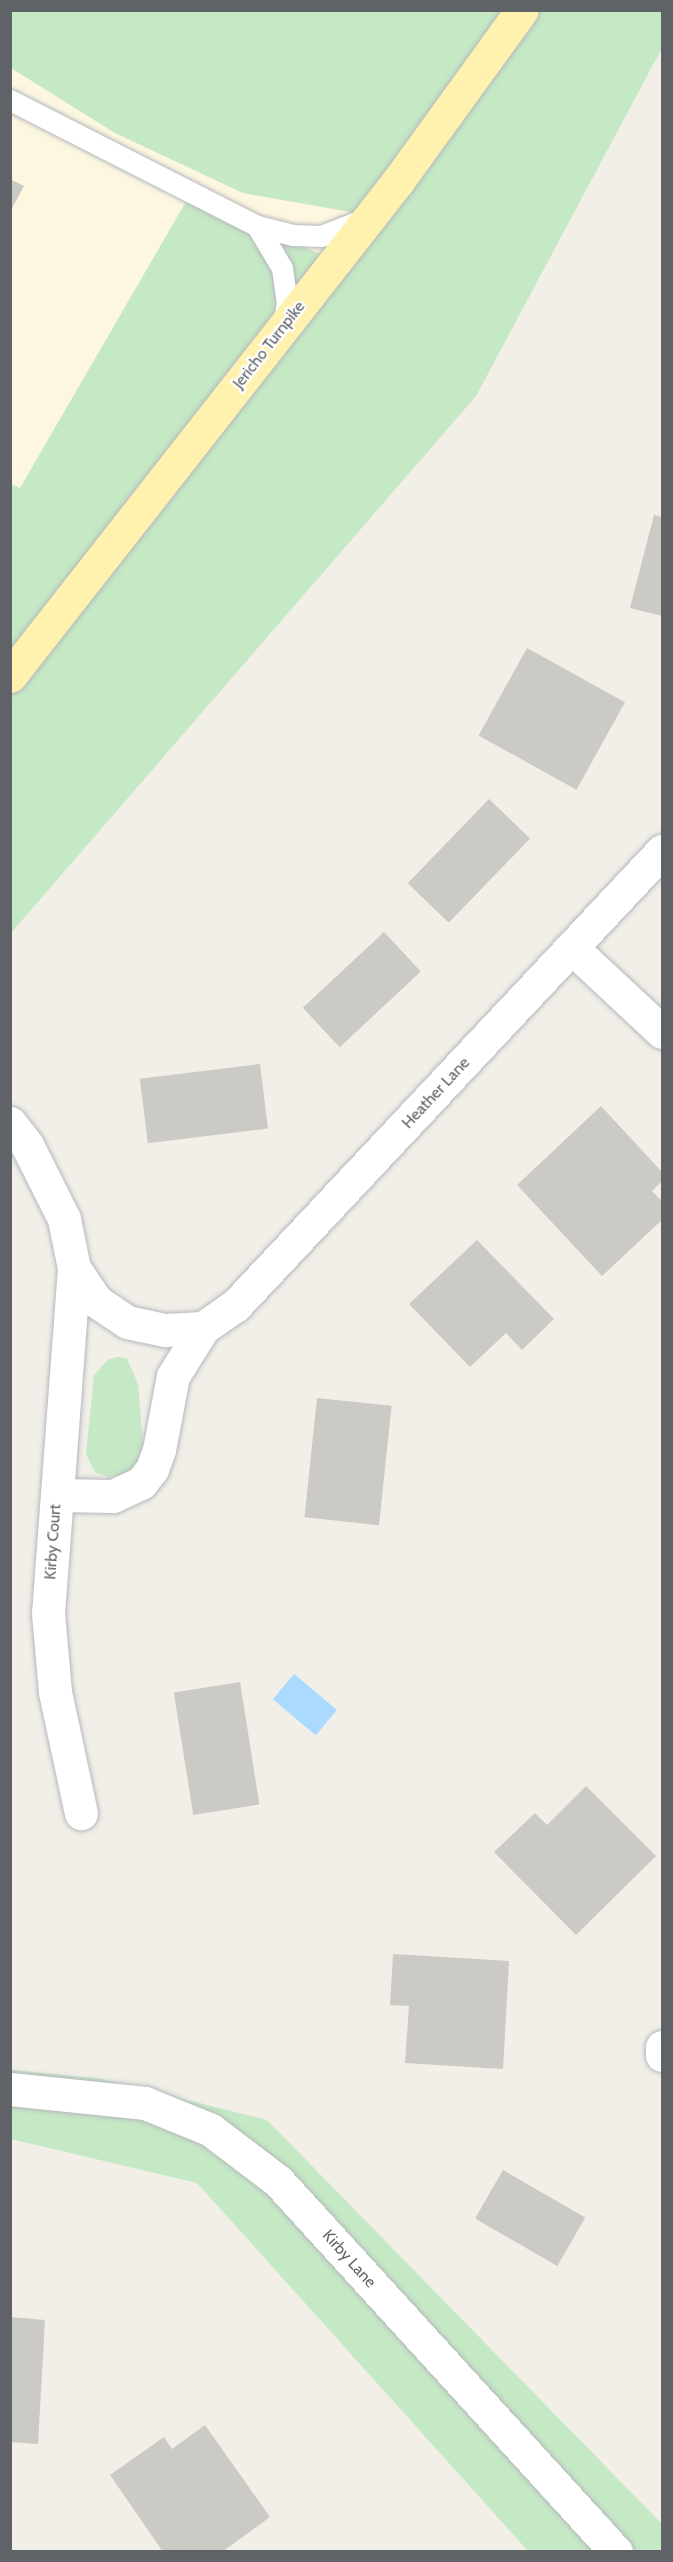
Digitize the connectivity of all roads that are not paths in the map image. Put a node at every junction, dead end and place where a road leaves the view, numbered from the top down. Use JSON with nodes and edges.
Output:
{"nodes":[{"id":1,"x":522,"y":10,"type":"edge"},
{"id":2,"x":10,"y":100,"type":"edge"},
{"id":3,"x":370,"y":216,"type":"junction"},
{"id":4,"x":257,"y":226,"type":"junction"},
{"id":5,"x":284,"y":326,"type":"junction"},
{"id":6,"x":10,"y":676,"type":"edge"},
{"id":7,"x":663,"y":851,"type":"edge"},
{"id":8,"x":572,"y":948,"type":"junction"},
{"id":9,"x":663,"y":1032,"type":"edge"},
{"id":10,"x":10,"y":1123,"type":"edge"},
{"id":11,"x":74,"y":1268,"type":"junction"},
{"id":12,"x":203,"y":1328,"type":"junction"},
{"id":13,"x":57,"y":1495,"type":"junction"},
{"id":14,"x":81,"y":1814,"type":"dead end"},
{"id":15,"x":663,"y":2047,"type":"edge"},
{"id":16,"x":663,"y":2055,"type":"edge"},
{"id":17,"x":10,"y":2089,"type":"edge"},
{"id":18,"x":616,"y":2552,"type":"edge"}],
"edges":[{"from":1,"to":3,"type":"main road","name":"Jericho Turnpike"},
{"from":2,"to":4,"type":"lane"},
{"from":3,"to":4,"type":"lane"},
{"from":3,"to":5,"type":"main road","name":"Jericho Turnpike"},
{"from":4,"to":5,"type":"lane"},
{"from":5,"to":6,"type":"main road","name":"Jericho Turnpike"},
{"from":7,"to":8,"type":"street","name":"Heather Lane"},
{"from":8,"to":9,"type":"street"},
{"from":8,"to":12,"type":"street","name":"Heather Lane"},
{"from":10,"to":11,"type":"street"},
{"from":11,"to":12,"type":"street"},
{"from":11,"to":13,"type":"street","name":"Kirby Court"},
{"from":12,"to":13,"type":"street","name":"Heather Lane"},
{"from":13,"to":14,"type":"street","name":"Kirby Court"},
{"from":15,"to":16,"type":"street"},
{"from":17,"to":18,"type":"street","name":"Kirby Lane"}]}
